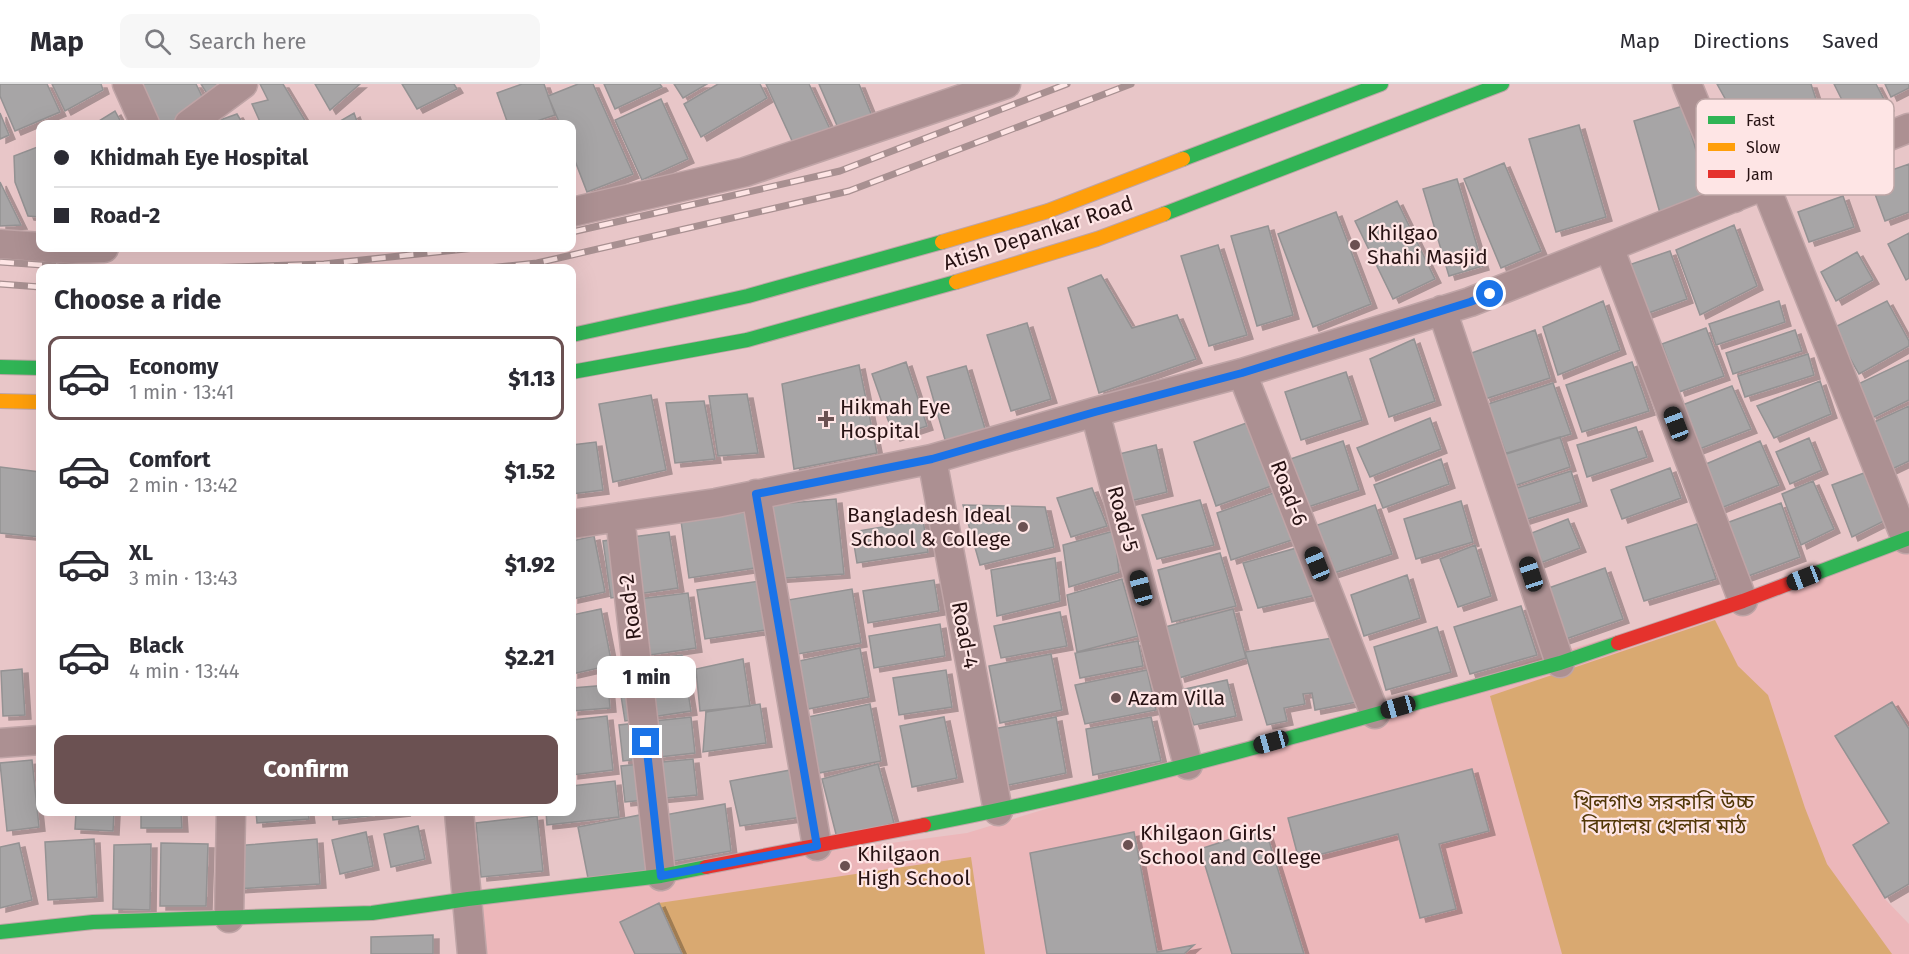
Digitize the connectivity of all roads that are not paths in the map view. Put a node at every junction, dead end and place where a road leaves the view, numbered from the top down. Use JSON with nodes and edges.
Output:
{"nodes":[{"id":1,"x":127,"y":84,"type":"edge"},
{"id":2,"x":243,"y":84,"type":"edge"},
{"id":3,"x":1006,"y":84,"type":"edge"},
{"id":4,"x":1381,"y":84,"type":"edge"},
{"id":5,"x":1502,"y":84,"type":"edge"},
{"id":6,"x":1687,"y":84,"type":"edge"},
{"id":7,"x":1696,"y":106,"type":"edge"},
{"id":8,"x":143,"y":120,"type":"edge"},
{"id":9,"x":194,"y":120,"type":"edge"},
{"id":10,"x":1909,"y":128,"type":"edge"},
{"id":11,"x":1894,"y":134,"type":"edge"},
{"id":12,"x":1733,"y":195,"type":"edge"},
{"id":13,"x":1741,"y":195,"type":"edge"},
{"id":14,"x":1769,"y":195,"type":"edge"},
{"id":15,"x":1734,"y":198,"type":"junction"},
{"id":16,"x":576,"y":211,"type":"edge"},
{"id":17,"x":0,"y":244,"type":"edge"},
{"id":18,"x":36,"y":247,"type":"edge"},
{"id":19,"x":1609,"y":247,"type":"junction"},
{"id":20,"x":1442,"y":310,"type":"junction"},
{"id":21,"x":576,"y":334,"type":"edge"},
{"id":22,"x":0,"y":367,"type":"edge"},
{"id":23,"x":36,"y":368,"type":"edge"},
{"id":24,"x":576,"y":371,"type":"edge"},
{"id":25,"x":1242,"y":373,"type":"junction"},
{"id":26,"x":0,"y":400,"type":"edge"},
{"id":27,"x":36,"y":402,"type":"edge"},
{"id":28,"x":1095,"y":412,"type":"junction"},
{"id":29,"x":932,"y":459,"type":"junction"},
{"id":30,"x":756,"y":494,"type":"junction"},
{"id":31,"x":620,"y":517,"type":"junction"},
{"id":32,"x":576,"y":523,"type":"edge"},
{"id":33,"x":1907,"y":538,"type":"edge"},
{"id":34,"x":1743,"y":601,"type":"junction"},
{"id":35,"x":1560,"y":663,"type":"junction"},
{"id":36,"x":1375,"y":714,"type":"junction"},
{"id":37,"x":36,"y":740,"type":"edge"},
{"id":38,"x":0,"y":743,"type":"edge"},
{"id":39,"x":1188,"y":765,"type":"junction"},
{"id":40,"x":998,"y":811,"type":"junction"},
{"id":41,"x":231,"y":816,"type":"edge"},
{"id":42,"x":459,"y":816,"type":"edge"},
{"id":43,"x":817,"y":846,"type":"junction"},
{"id":44,"x":661,"y":876,"type":"junction"},
{"id":45,"x":468,"y":899,"type":"junction"},
{"id":46,"x":229,"y":918,"type":"junction"},
{"id":47,"x":0,"y":932,"type":"edge"},
{"id":48,"x":472,"y":954,"type":"edge"}],
"edges":[{"from":1,"to":8,"type":"street"},
{"from":2,"to":9,"type":"street"},
{"from":3,"to":16,"type":"street"},
{"from":4,"to":21,"type":"street","name":"Atish Depankar Road"},
{"from":5,"to":24,"type":"street","name":"Atish Depankar Road"},
{"from":6,"to":7,"type":"street"},
{"from":10,"to":11,"type":"street"},
{"from":12,"to":15,"type":"street"},
{"from":13,"to":15,"type":"street"},
{"from":14,"to":33,"type":"street"},
{"from":15,"to":19,"type":"street"},
{"from":17,"to":18,"type":"street"},
{"from":19,"to":20,"type":"street"},
{"from":19,"to":34,"type":"street"},
{"from":20,"to":25,"type":"street"},
{"from":20,"to":35,"type":"street"},
{"from":22,"to":23,"type":"street"},
{"from":25,"to":28,"type":"street"},
{"from":25,"to":36,"type":"street","name":"Road-6"},
{"from":26,"to":27,"type":"street"},
{"from":28,"to":29,"type":"street"},
{"from":28,"to":39,"type":"street","name":"Road-5"},
{"from":29,"to":30,"type":"street"},
{"from":29,"to":40,"type":"street","name":"Road-4"},
{"from":30,"to":31,"type":"street"},
{"from":30,"to":43,"type":"street"},
{"from":31,"to":32,"type":"street"},
{"from":31,"to":44,"type":"street","name":"Road-2"},
{"from":33,"to":34,"type":"street"},
{"from":34,"to":35,"type":"street"},
{"from":35,"to":36,"type":"street"},
{"from":36,"to":39,"type":"street"},
{"from":37,"to":38,"type":"street"},
{"from":39,"to":40,"type":"street"},
{"from":40,"to":43,"type":"street"},
{"from":41,"to":46,"type":"street"},
{"from":42,"to":45,"type":"street"},
{"from":43,"to":44,"type":"street"},
{"from":44,"to":45,"type":"street"},
{"from":45,"to":46,"type":"street"},
{"from":45,"to":48,"type":"street"},
{"from":46,"to":47,"type":"street"}]}
